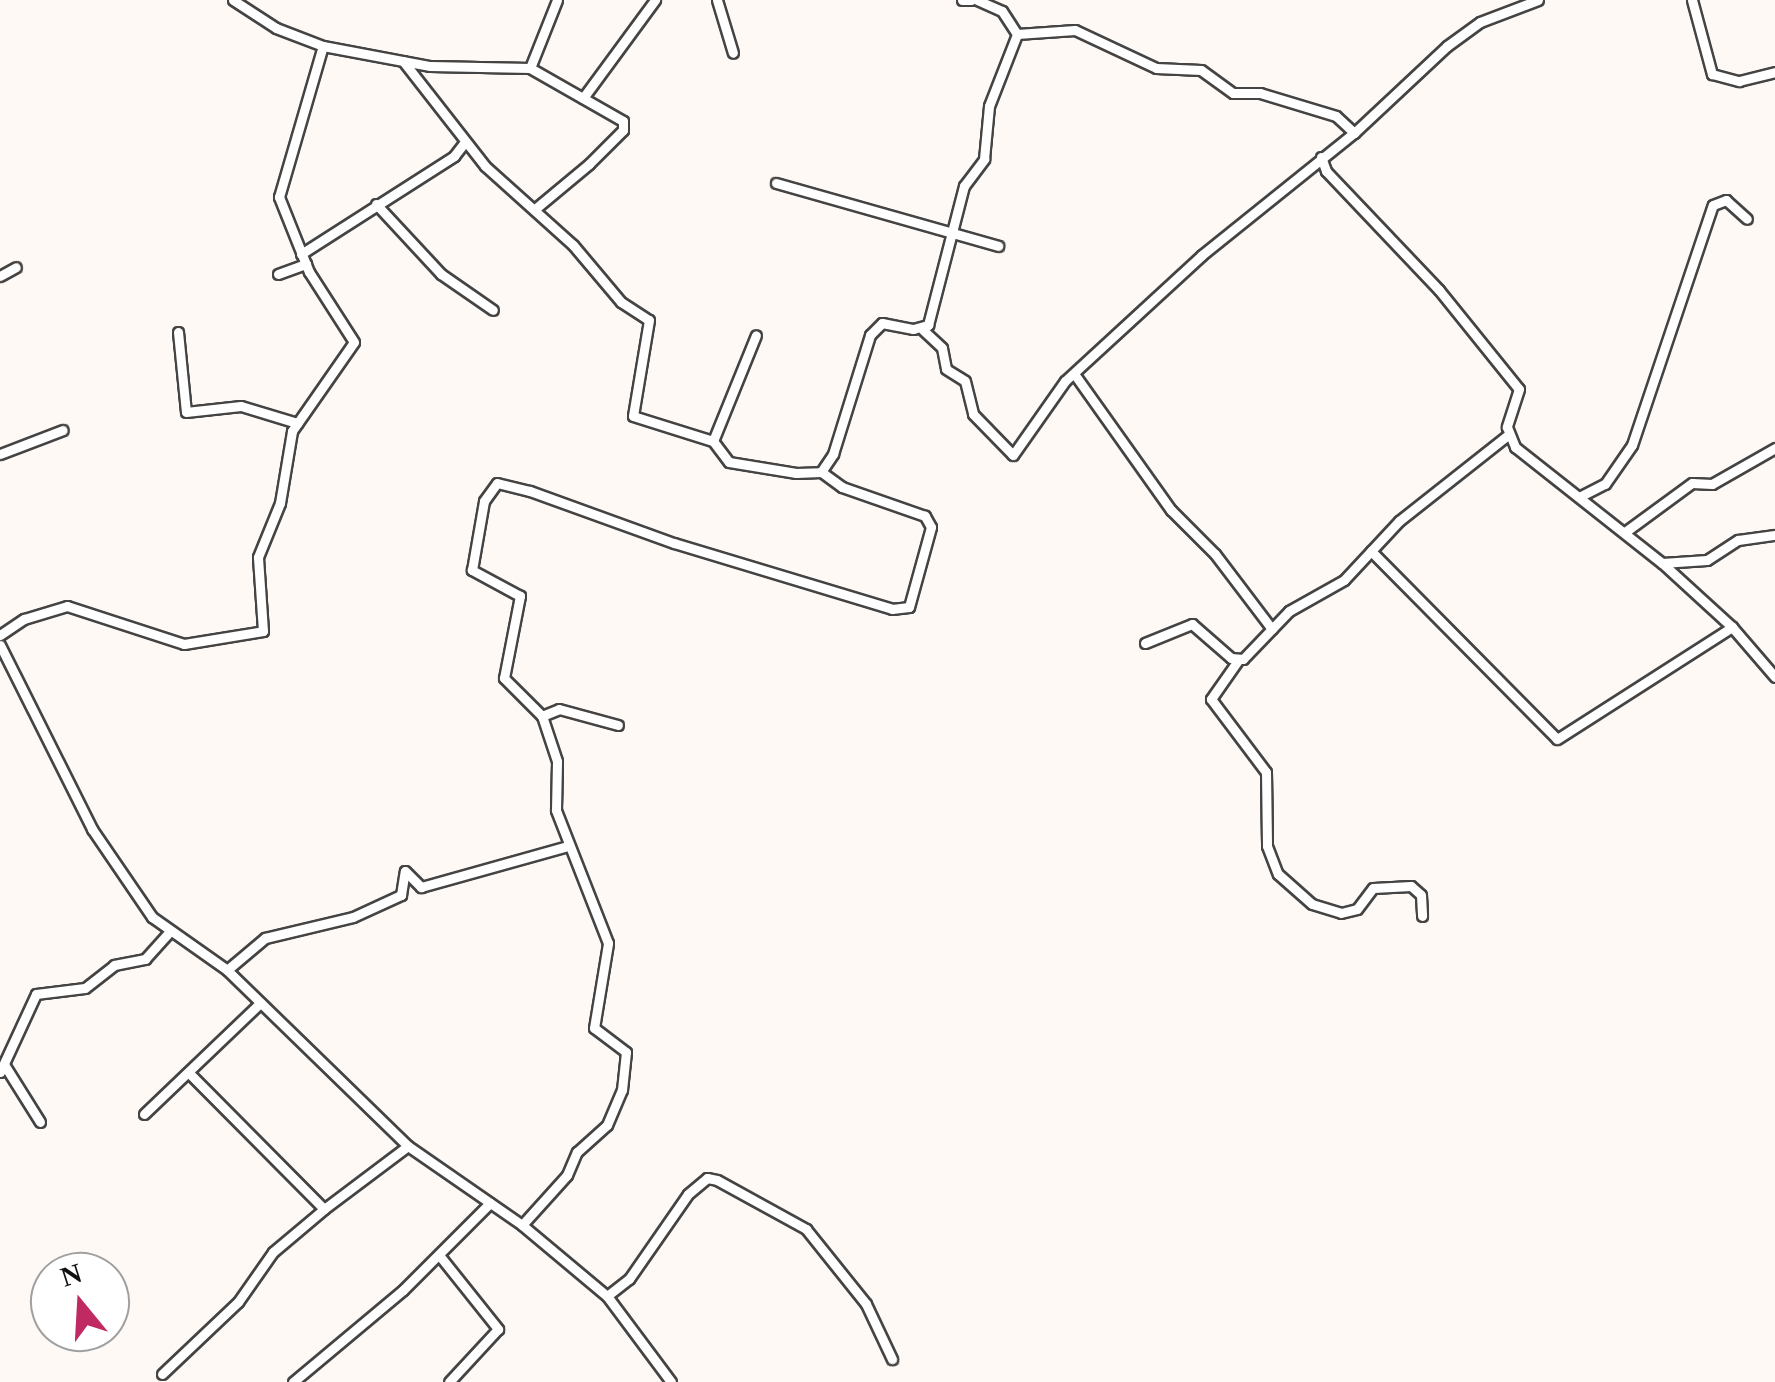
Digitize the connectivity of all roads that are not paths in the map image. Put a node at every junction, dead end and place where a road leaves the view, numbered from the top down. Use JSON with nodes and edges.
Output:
{"nodes":[{"id":1,"x":233,"y":0,"type":"edge"},
{"id":2,"x":557,"y":0,"type":"edge"},
{"id":3,"x":655,"y":0,"type":"edge"},
{"id":4,"x":717,"y":0,"type":"edge"},
{"id":5,"x":962,"y":0,"type":"edge"},
{"id":6,"x":974,"y":0,"type":"edge"},
{"id":7,"x":1538,"y":0,"type":"edge"},
{"id":8,"x":1692,"y":0,"type":"edge"},
{"id":9,"x":251,"y":5,"type":"edge"},
{"id":10,"x":1017,"y":34,"type":"junction"},
{"id":11,"x":324,"y":46,"type":"junction"},
{"id":12,"x":732,"y":53,"type":"dead end"},
{"id":13,"x":403,"y":61,"type":"junction"},
{"id":14,"x":530,"y":68,"type":"junction"},
{"id":15,"x":1775,"y":72,"type":"edge"},
{"id":16,"x":583,"y":98,"type":"junction"},
{"id":17,"x":1354,"y":133,"type":"junction"},
{"id":18,"x":464,"y":143,"type":"junction"},
{"id":19,"x":1321,"y":157,"type":"junction"},
{"id":20,"x":776,"y":184,"type":"dead end"},
{"id":21,"x":376,"y":204,"type":"junction"},
{"id":22,"x":535,"y":209,"type":"junction"},
{"id":23,"x":1747,"y":219,"type":"dead end"},
{"id":24,"x":955,"y":238,"type":"junction"},
{"id":25,"x":998,"y":246,"type":"dead end"},
{"id":26,"x":301,"y":254,"type":"junction"},
{"id":27,"x":306,"y":264,"type":"junction"},
{"id":28,"x":16,"y":267,"type":"dead end"},
{"id":29,"x":278,"y":274,"type":"dead end"},
{"id":30,"x":0,"y":276,"type":"edge"},
{"id":31,"x":493,"y":310,"type":"dead end"},
{"id":32,"x":922,"y":330,"type":"junction"},
{"id":33,"x":178,"y":332,"type":"dead end"},
{"id":34,"x":756,"y":336,"type":"dead end"},
{"id":35,"x":1074,"y":375,"type":"junction"},
{"id":36,"x":296,"y":423,"type":"junction"},
{"id":37,"x":63,"y":430,"type":"dead end"},
{"id":38,"x":1508,"y":434,"type":"junction"},
{"id":39,"x":713,"y":441,"type":"junction"},
{"id":40,"x":1775,"y":448,"type":"edge"},
{"id":41,"x":0,"y":454,"type":"edge"},
{"id":42,"x":821,"y":472,"type":"junction"},
{"id":43,"x":1579,"y":497,"type":"junction"},
{"id":44,"x":1625,"y":532,"type":"junction"},
{"id":45,"x":1775,"y":535,"type":"edge"},
{"id":46,"x":1371,"y":552,"type":"junction"},
{"id":47,"x":1662,"y":563,"type":"junction"},
{"id":48,"x":1732,"y":626,"type":"junction"},
{"id":49,"x":1272,"y":629,"type":"junction"},
{"id":50,"x":0,"y":635,"type":"edge"},
{"id":51,"x":1145,"y":643,"type":"dead end"},
{"id":52,"x":0,"y":645,"type":"edge"},
{"id":53,"x":1240,"y":660,"type":"junction"},
{"id":54,"x":1775,"y":677,"type":"edge"},
{"id":55,"x":542,"y":716,"type":"junction"},
{"id":56,"x":618,"y":726,"type":"dead end"},
{"id":57,"x":568,"y":846,"type":"junction"},
{"id":58,"x":420,"y":887,"type":"junction"},
{"id":59,"x":401,"y":896,"type":"junction"},
{"id":60,"x":1422,"y":916,"type":"dead end"},
{"id":61,"x":169,"y":932,"type":"junction"},
{"id":62,"x":228,"y":970,"type":"junction"},
{"id":63,"x":260,"y":1003,"type":"junction"},
{"id":64,"x":3,"y":1069,"type":"edge"},
{"id":65,"x":190,"y":1074,"type":"junction"},
{"id":66,"x":144,"y":1114,"type":"dead end"},
{"id":67,"x":40,"y":1122,"type":"dead end"},
{"id":68,"x":408,"y":1146,"type":"junction"},
{"id":69,"x":490,"y":1203,"type":"junction"},
{"id":70,"x":324,"y":1209,"type":"junction"},
{"id":71,"x":522,"y":1225,"type":"junction"},
{"id":72,"x":439,"y":1255,"type":"junction"},
{"id":73,"x":607,"y":1296,"type":"junction"},
{"id":74,"x":892,"y":1359,"type":"dead end"},
{"id":75,"x":162,"y":1374,"type":"dead end"},
{"id":76,"x":293,"y":1382,"type":"edge"},
{"id":77,"x":449,"y":1382,"type":"edge"},
{"id":78,"x":670,"y":1382,"type":"edge"}],
"edges":[{"from":1,"to":9,"type":"street"},
{"from":2,"to":14,"type":"street"},
{"from":3,"to":16,"type":"street"},
{"from":4,"to":12,"type":"street"},
{"from":5,"to":6,"type":"street"},
{"from":6,"to":10,"type":"street"},
{"from":7,"to":17,"type":"street"},
{"from":8,"to":15,"type":"street"},
{"from":9,"to":11,"type":"street"},
{"from":10,"to":17,"type":"street"},
{"from":10,"to":24,"type":"street"},
{"from":11,"to":13,"type":"street"},
{"from":11,"to":26,"type":"street"},
{"from":13,"to":14,"type":"street"},
{"from":13,"to":18,"type":"street"},
{"from":14,"to":16,"type":"street"},
{"from":16,"to":22,"type":"street"},
{"from":17,"to":19,"type":"street"},
{"from":18,"to":21,"type":"street"},
{"from":18,"to":22,"type":"street"},
{"from":19,"to":35,"type":"street"},
{"from":19,"to":38,"type":"street"},
{"from":20,"to":24,"type":"street"},
{"from":21,"to":26,"type":"street"},
{"from":21,"to":31,"type":"street"},
{"from":22,"to":39,"type":"street"},
{"from":23,"to":43,"type":"street"},
{"from":24,"to":25,"type":"street"},
{"from":24,"to":32,"type":"street"},
{"from":26,"to":27,"type":"street"},
{"from":27,"to":29,"type":"street"},
{"from":27,"to":36,"type":"street"},
{"from":28,"to":30,"type":"street"},
{"from":32,"to":35,"type":"street"},
{"from":32,"to":42,"type":"street"},
{"from":33,"to":36,"type":"street"},
{"from":34,"to":39,"type":"street"},
{"from":35,"to":49,"type":"street"},
{"from":36,"to":50,"type":"street"},
{"from":37,"to":41,"type":"street"},
{"from":38,"to":43,"type":"street"},
{"from":38,"to":46,"type":"street"},
{"from":39,"to":42,"type":"street"},
{"from":40,"to":44,"type":"street"},
{"from":42,"to":55,"type":"street"},
{"from":43,"to":44,"type":"street"},
{"from":44,"to":47,"type":"street"},
{"from":45,"to":47,"type":"street"},
{"from":46,"to":48,"type":"street"},
{"from":46,"to":49,"type":"street"},
{"from":47,"to":48,"type":"street"},
{"from":48,"to":54,"type":"street"},
{"from":49,"to":53,"type":"street"},
{"from":51,"to":53,"type":"street"},
{"from":52,"to":61,"type":"street"},
{"from":53,"to":60,"type":"street"},
{"from":55,"to":56,"type":"street"},
{"from":55,"to":57,"type":"street"},
{"from":57,"to":58,"type":"street"},
{"from":57,"to":71,"type":"street"},
{"from":58,"to":59,"type":"street"},
{"from":58,"to":59,"type":"street"},
{"from":59,"to":62,"type":"street"},
{"from":61,"to":62,"type":"street"},
{"from":61,"to":64,"type":"street"},
{"from":62,"to":63,"type":"street"},
{"from":63,"to":65,"type":"street"},
{"from":63,"to":68,"type":"street"},
{"from":64,"to":67,"type":"street"},
{"from":65,"to":66,"type":"street"},
{"from":65,"to":70,"type":"street"},
{"from":68,"to":69,"type":"street"},
{"from":68,"to":70,"type":"street"},
{"from":69,"to":71,"type":"street"},
{"from":69,"to":72,"type":"street"},
{"from":70,"to":75,"type":"street"},
{"from":71,"to":73,"type":"street"},
{"from":72,"to":76,"type":"street"},
{"from":72,"to":77,"type":"street"},
{"from":73,"to":74,"type":"street"},
{"from":73,"to":78,"type":"street"}]}
